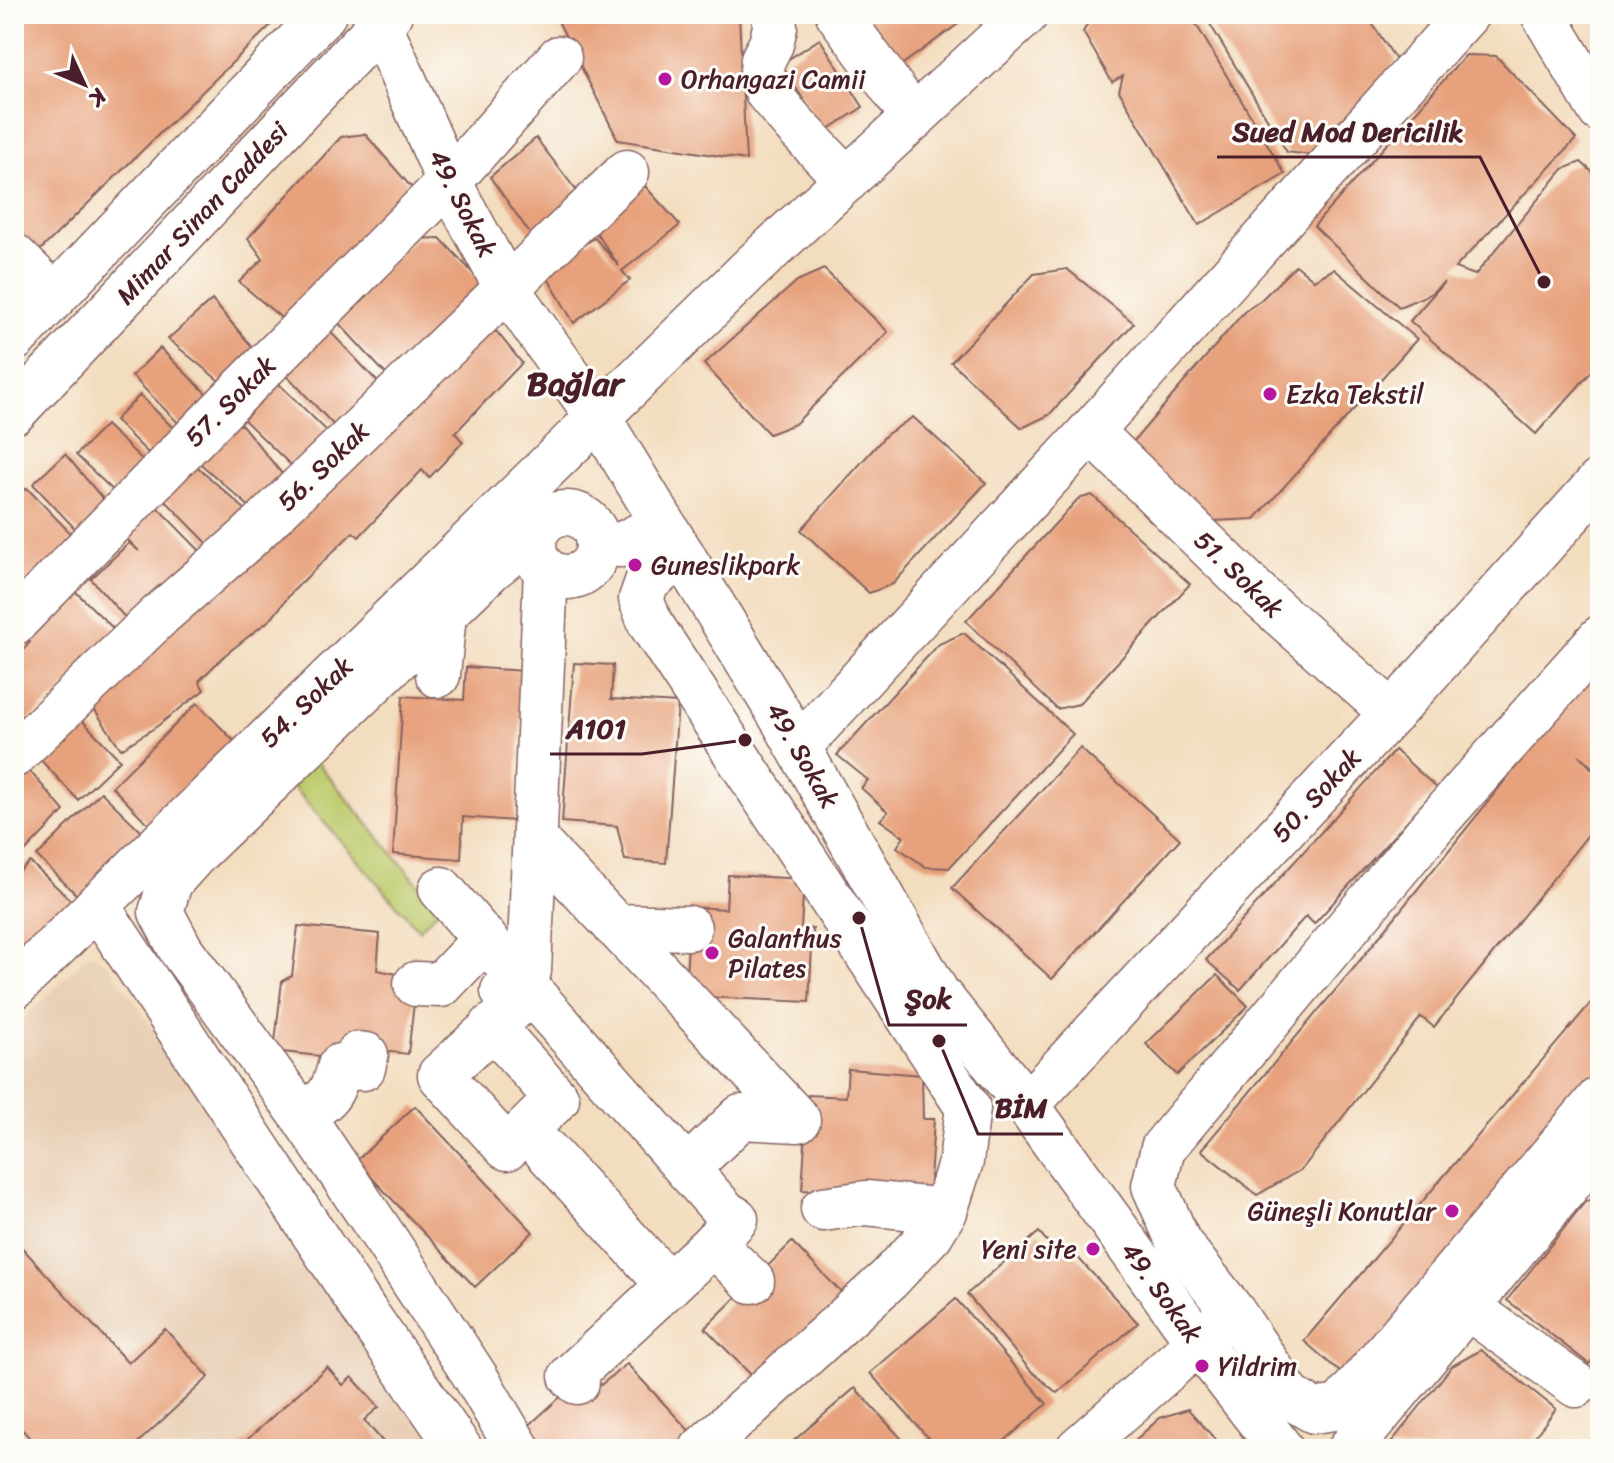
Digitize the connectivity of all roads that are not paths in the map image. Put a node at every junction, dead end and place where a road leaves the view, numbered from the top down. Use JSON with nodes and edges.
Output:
{"nodes":[{"id":1,"x":324,"y":14,"type":"edge"},
{"id":2,"x":774,"y":14,"type":"edge"},
{"id":3,"x":838,"y":14,"type":"edge"},
{"id":4,"x":1467,"y":14,"type":"edge"},
{"id":5,"x":1543,"y":14,"type":"edge"},
{"id":6,"x":1024,"y":15,"type":"edge"},
{"id":7,"x":383,"y":18,"type":"edge"},
{"id":8,"x":559,"y":58,"type":"dead end"},
{"id":9,"x":1600,"y":110,"type":"edge"},
{"id":10,"x":914,"y":118,"type":"junction"},
{"id":11,"x":627,"y":172,"type":"dead end"},
{"id":12,"x":847,"y":180,"type":"junction"},
{"id":13,"x":449,"y":182,"type":"junction"},
{"id":14,"x":14,"y":256,"type":"edge"},
{"id":15,"x":506,"y":287,"type":"junction"},
{"id":16,"x":55,"y":296,"type":"junction"},
{"id":17,"x":14,"y":339,"type":"edge"},
{"id":18,"x":14,"y":412,"type":"edge"},
{"id":19,"x":598,"y":417,"type":"junction"},
{"id":20,"x":1091,"y":431,"type":"junction"},
{"id":21,"x":1600,"y":481,"type":"edge"},
{"id":22,"x":672,"y":538,"type":"junction"},
{"id":23,"x":541,"y":552,"type":"junction"},
{"id":24,"x":444,"y":614,"type":"junction"},
{"id":25,"x":14,"y":623,"type":"edge"},
{"id":26,"x":1600,"y":638,"type":"edge"},
{"id":27,"x":438,"y":675,"type":"dead end"},
{"id":28,"x":1392,"y":713,"type":"junction"},
{"id":29,"x":799,"y":746,"type":"junction"},
{"id":30,"x":14,"y":755,"type":"edge"},
{"id":31,"x":535,"y":840,"type":"junction"},
{"id":32,"x":441,"y":889,"type":"dead end"},
{"id":33,"x":97,"y":905,"type":"junction"},
{"id":34,"x":615,"y":926,"type":"junction"},
{"id":35,"x":689,"y":928,"type":"dead end"},
{"id":36,"x":485,"y":939,"type":"junction"},
{"id":37,"x":416,"y":984,"type":"dead end"},
{"id":38,"x":14,"y":987,"type":"edge"},
{"id":39,"x":512,"y":998,"type":"junction"},
{"id":40,"x":358,"y":1054,"type":"dead end"},
{"id":41,"x":1600,"y":1098,"type":"edge"},
{"id":42,"x":1027,"y":1105,"type":"junction"},
{"id":43,"x":301,"y":1114,"type":"junction"},
{"id":44,"x":1600,"y":1146,"type":"edge"},
{"id":45,"x":545,"y":1150,"type":"dead end"},
{"id":46,"x":687,"y":1169,"type":"junction"},
{"id":47,"x":823,"y":1209,"type":"dead end"},
{"id":48,"x":945,"y":1211,"type":"junction"},
{"id":49,"x":713,"y":1244,"type":"junction"},
{"id":50,"x":752,"y":1281,"type":"dead end"},
{"id":51,"x":669,"y":1285,"type":"junction"},
{"id":52,"x":1467,"y":1307,"type":"junction"},
{"id":53,"x":1233,"y":1312,"type":"junction"},
{"id":54,"x":1198,"y":1342,"type":"junction"},
{"id":55,"x":577,"y":1382,"type":"dead end"},
{"id":56,"x":1576,"y":1385,"type":"dead end"},
{"id":57,"x":460,"y":1449,"type":"edge"},
{"id":58,"x":518,"y":1449,"type":"edge"},
{"id":59,"x":702,"y":1449,"type":"edge"},
{"id":60,"x":1078,"y":1449,"type":"edge"},
{"id":61,"x":1281,"y":1449,"type":"edge"},
{"id":62,"x":1350,"y":1449,"type":"edge"}],
"edges":[{"from":1,"to":16,"type":"street","name":"Mimar Sinan Caddesi"},
{"from":2,"to":12,"type":"street"},
{"from":3,"to":10,"type":"street"},
{"from":4,"to":20,"type":"street"},
{"from":5,"to":9,"type":"street"},
{"from":6,"to":10,"type":"street","name":"54. Sokak"},
{"from":7,"to":13,"type":"street","name":"49. Sokak"},
{"from":7,"to":18,"type":"street","name":"Mimar Sinan Caddesi"},
{"from":8,"to":13,"type":"street","name":"57. Sokak"},
{"from":10,"to":12,"type":"street","name":"54. Sokak"},
{"from":11,"to":15,"type":"street","name":"56. Sokak"},
{"from":12,"to":19,"type":"street","name":"54. Sokak"},
{"from":13,"to":15,"type":"street","name":"49. Sokak"},
{"from":13,"to":25,"type":"street","name":"57. Sokak"},
{"from":14,"to":16,"type":"street"},
{"from":15,"to":19,"type":"street","name":"49. Sokak"},
{"from":15,"to":30,"type":"street","name":"56. Sokak"},
{"from":16,"to":17,"type":"street","name":"Mimar Sinan Caddesi"},
{"from":19,"to":22,"type":"street","name":"49. Sokak"},
{"from":19,"to":33,"type":"street","name":"54. Sokak"},
{"from":20,"to":28,"type":"street","name":"51. Sokak"},
{"from":20,"to":29,"type":"street"},
{"from":21,"to":28,"type":"street","name":"50. Sokak"},
{"from":22,"to":23,"type":"street"},
{"from":22,"to":29,"type":"street","name":"49. Sokak"},
{"from":22,"to":48,"type":"street"},
{"from":23,"to":24,"type":"street"},
{"from":23,"to":31,"type":"street"},
{"from":24,"to":27,"type":"street"},
{"from":24,"to":43,"type":"street"},
{"from":26,"to":53,"type":"street"},
{"from":28,"to":42,"type":"street","name":"50. Sokak"},
{"from":29,"to":42,"type":"street","name":"49. Sokak"},
{"from":31,"to":34,"type":"street"},
{"from":31,"to":39,"type":"street"},
{"from":32,"to":36,"type":"street"},
{"from":33,"to":38,"type":"street","name":"54. Sokak"},
{"from":33,"to":57,"type":"street"},
{"from":34,"to":35,"type":"street"},
{"from":34,"to":46,"type":"street"},
{"from":36,"to":37,"type":"street"},
{"from":36,"to":39,"type":"street"},
{"from":39,"to":46,"type":"street"},
{"from":40,"to":43,"type":"street"},
{"from":41,"to":53,"type":"street"},
{"from":42,"to":54,"type":"street","name":"49. Sokak"},
{"from":43,"to":58,"type":"street"},
{"from":44,"to":52,"type":"street"},
{"from":45,"to":51,"type":"street"},
{"from":46,"to":49,"type":"street"},
{"from":47,"to":48,"type":"street"},
{"from":48,"to":59,"type":"street"},
{"from":49,"to":50,"type":"street"},
{"from":49,"to":51,"type":"street"},
{"from":51,"to":55,"type":"street"},
{"from":52,"to":56,"type":"street"},
{"from":52,"to":62,"type":"street"},
{"from":53,"to":54,"type":"street"},
{"from":54,"to":60,"type":"street"},
{"from":54,"to":61,"type":"street","name":"49. Sokak"}]}
